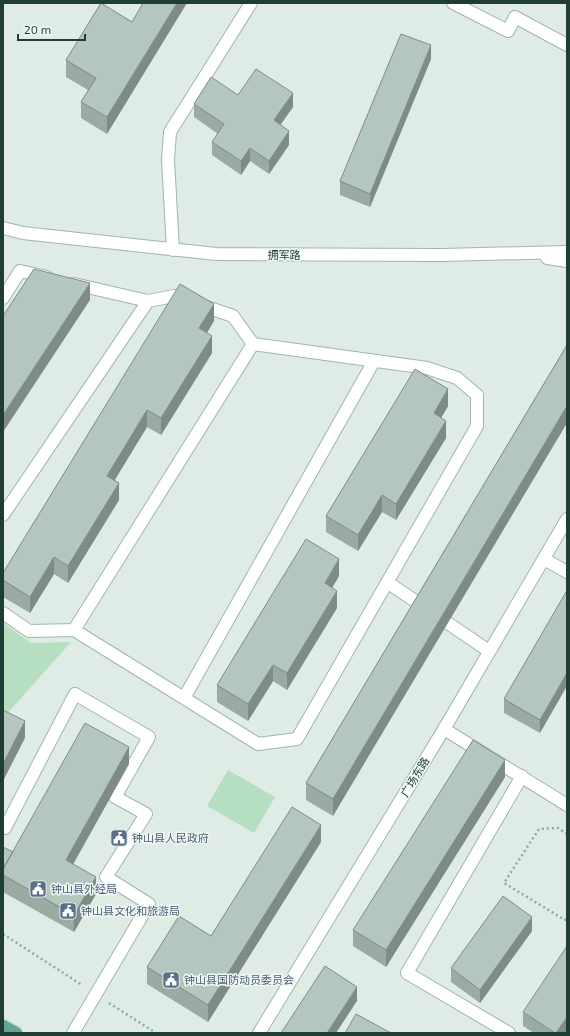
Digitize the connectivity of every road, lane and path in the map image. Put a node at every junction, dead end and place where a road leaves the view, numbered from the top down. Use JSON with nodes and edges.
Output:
{"nodes":[{"id":1,"x":251,"y":3,"type":"edge"},
{"id":2,"x":453,"y":3,"type":"edge"},
{"id":3,"x":567,"y":45,"type":"edge"},
{"id":4,"x":3,"y":228,"type":"edge"},
{"id":5,"x":173,"y":250,"type":"junction"},
{"id":6,"x":567,"y":252,"type":"edge"},
{"id":7,"x":518,"y":253,"type":"junction"},
{"id":8,"x":567,"y":261,"type":"edge"},
{"id":9,"x":3,"y":298,"type":"edge"},
{"id":10,"x":148,"y":301,"type":"junction"},
{"id":11,"x":253,"y":344,"type":"junction"},
{"id":12,"x":374,"y":361,"type":"junction"},
{"id":13,"x":3,"y":515,"type":"edge"},
{"id":14,"x":567,"y":519,"type":"edge"},
{"id":15,"x":544,"y":559,"type":"junction"},
{"id":16,"x":567,"y":572,"type":"edge"},
{"id":17,"x":387,"y":582,"type":"junction"},
{"id":18,"x":3,"y":614,"type":"edge"},
{"id":19,"x":74,"y":630,"type":"junction"},
{"id":20,"x":488,"y":651,"type":"junction"},
{"id":21,"x":184,"y":698,"type":"junction"},
{"id":22,"x":444,"y":729,"type":"junction"},
{"id":23,"x":522,"y":776,"type":"junction"},
{"id":24,"x":567,"y":805,"type":"edge"},
{"id":25,"x":5,"y":828,"type":"dead end"},
{"id":26,"x":567,"y":834,"type":"edge"},
{"id":27,"x":567,"y":917,"type":"edge"},
{"id":28,"x":3,"y":1026,"type":"edge"},
{"id":29,"x":16,"y":1033,"type":"edge"},
{"id":30,"x":73,"y":1033,"type":"edge"},
{"id":31,"x":259,"y":1033,"type":"edge"},
{"id":32,"x":509,"y":1033,"type":"edge"}],
"edges":[{"from":1,"to":5,"type":"street"},
{"from":2,"to":3,"type":"street"},
{"from":4,"to":5,"type":"street","name":"拥军路"},
{"from":5,"to":7,"type":"street","name":"拥军路"},
{"from":6,"to":7,"type":"street","name":"拥军路"},
{"from":7,"to":8,"type":"street"},
{"from":9,"to":10,"type":"street"},
{"from":10,"to":11,"type":"street"},
{"from":10,"to":13,"type":"street"},
{"from":11,"to":12,"type":"street"},
{"from":11,"to":19,"type":"street"},
{"from":12,"to":17,"type":"street"},
{"from":12,"to":21,"type":"street"},
{"from":14,"to":15,"type":"street","name":"广场东路"},
{"from":15,"to":16,"type":"street"},
{"from":15,"to":20,"type":"street","name":"广场东路"},
{"from":17,"to":20,"type":"street"},
{"from":17,"to":21,"type":"street"},
{"from":18,"to":19,"type":"street"},
{"from":19,"to":21,"type":"street"},
{"from":20,"to":22,"type":"street","name":"广场东路"},
{"from":22,"to":23,"type":"street"},
{"from":22,"to":31,"type":"street","name":"广场东路"},
{"from":23,"to":24,"type":"street"},
{"from":23,"to":32,"type":"street"},
{"from":25,"to":30,"type":"street"},
{"from":26,"to":27,"type":"path"},
{"from":28,"to":29,"type":"main road"}]}
